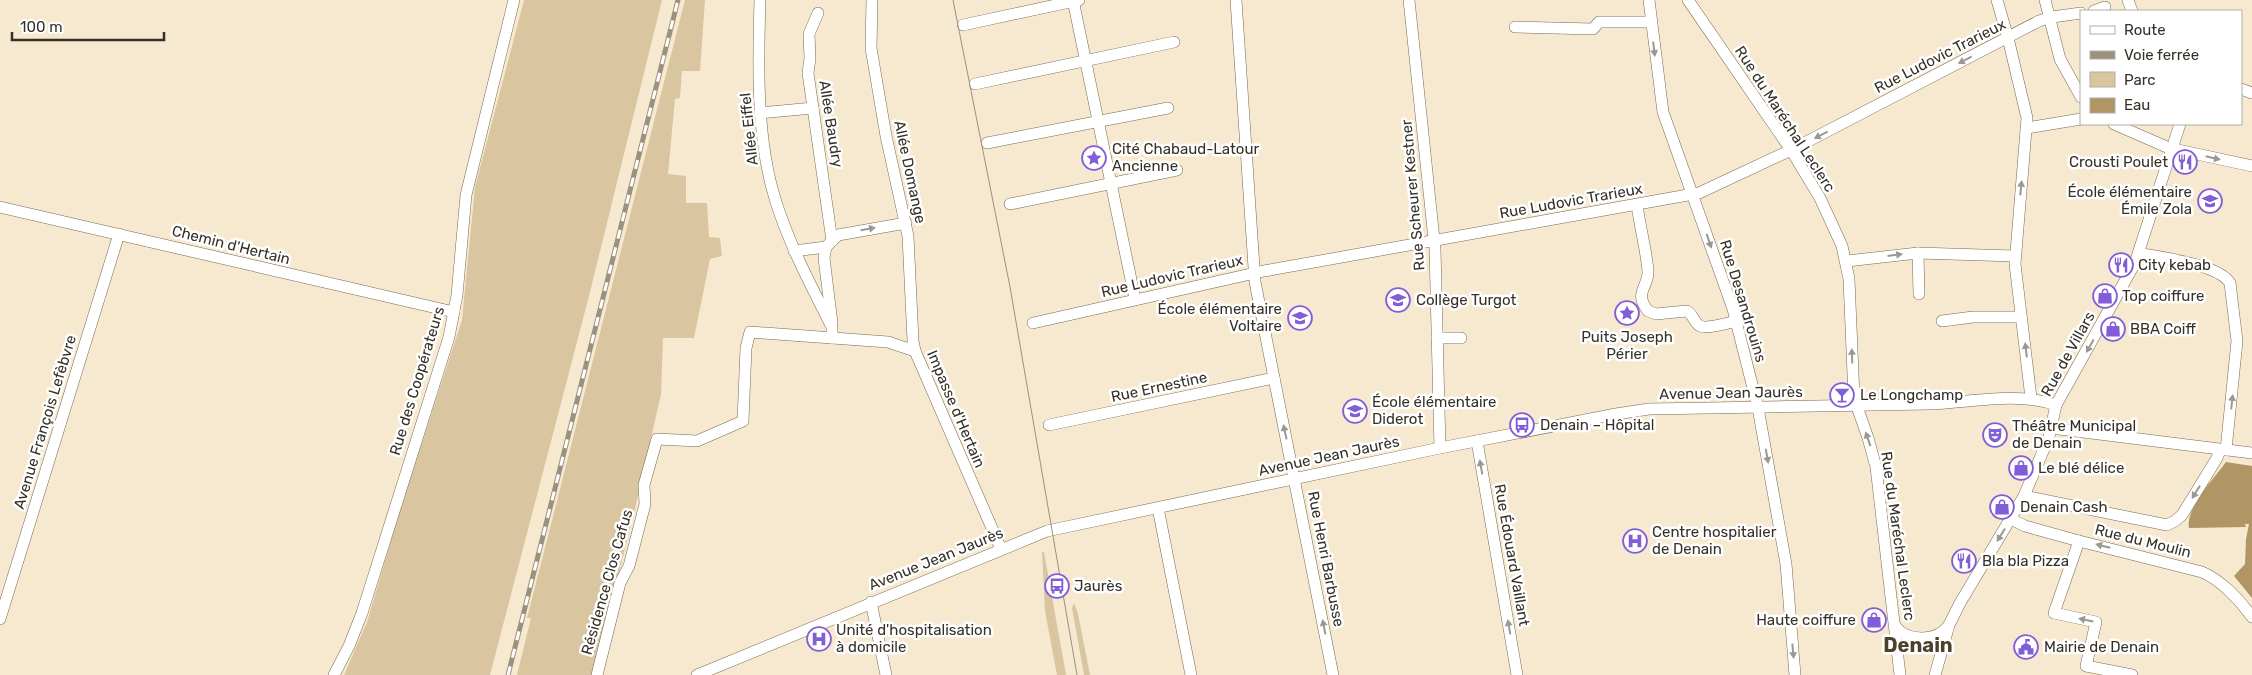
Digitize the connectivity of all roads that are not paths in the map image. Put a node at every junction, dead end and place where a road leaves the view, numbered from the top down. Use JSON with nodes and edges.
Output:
{"nodes":[{"id":1,"x":514,"y":0,"type":"edge"},
{"id":2,"x":760,"y":0,"type":"edge"},
{"id":3,"x":872,"y":0,"type":"edge"},
{"id":4,"x":1075,"y":0,"type":"edge"},
{"id":5,"x":1236,"y":0,"type":"edge"},
{"id":6,"x":1410,"y":0,"type":"edge"},
{"id":7,"x":1649,"y":0,"type":"edge"},
{"id":8,"x":1688,"y":0,"type":"edge"},
{"id":9,"x":1997,"y":0,"type":"edge"},
{"id":10,"x":2044,"y":0,"type":"edge"},
{"id":11,"x":2108,"y":4,"type":"edge"},
{"id":12,"x":2096,"y":10,"type":"edge"},
{"id":13,"x":818,"y":13,"type":"dead end"},
{"id":14,"x":2080,"y":13,"type":"edge"},
{"id":15,"x":2048,"y":18,"type":"junction"},
{"id":16,"x":1651,"y":22,"type":"junction"},
{"id":17,"x":963,"y":25,"type":"dead end"},
{"id":18,"x":1515,"y":27,"type":"dead end"},
{"id":19,"x":2008,"y":38,"type":"junction"},
{"id":20,"x":1174,"y":42,"type":"dead end"},
{"id":21,"x":1086,"y":60,"type":"junction"},
{"id":22,"x":975,"y":84,"type":"dead end"},
{"id":23,"x":2080,"y":95,"type":"edge"},
{"id":24,"x":813,"y":108,"type":"junction"},
{"id":25,"x":1168,"y":108,"type":"dead end"},
{"id":26,"x":760,"y":113,"type":"junction"},
{"id":27,"x":2080,"y":119,"type":"edge"},
{"id":28,"x":1098,"y":122,"type":"junction"},
{"id":29,"x":2116,"y":125,"type":"edge"},
{"id":30,"x":2180,"y":125,"type":"edge"},
{"id":31,"x":2026,"y":128,"type":"junction"},
{"id":32,"x":987,"y":143,"type":"dead end"},
{"id":33,"x":2173,"y":149,"type":"junction"},
{"id":34,"x":1791,"y":150,"type":"junction"},
{"id":35,"x":2252,"y":166,"type":"edge"},
{"id":36,"x":1177,"y":170,"type":"dead end"},
{"id":37,"x":1111,"y":183,"type":"junction"},
{"id":38,"x":1693,"y":195,"type":"junction"},
{"id":39,"x":1010,"y":204,"type":"dead end"},
{"id":40,"x":1636,"y":205,"type":"junction"},
{"id":41,"x":0,"y":207,"type":"edge"},
{"id":42,"x":906,"y":223,"type":"junction"},
{"id":43,"x":119,"y":234,"type":"junction"},
{"id":44,"x":1434,"y":240,"type":"junction"},
{"id":45,"x":829,"y":244,"type":"junction"},
{"id":46,"x":794,"y":251,"type":"junction"},
{"id":47,"x":1918,"y":253,"type":"junction"},
{"id":48,"x":2139,"y":253,"type":"junction"},
{"id":49,"x":2015,"y":256,"type":"junction"},
{"id":50,"x":1847,"y":261,"type":"junction"},
{"id":51,"x":1254,"y":273,"type":"junction"},
{"id":52,"x":1919,"y":294,"type":"dead end"},
{"id":53,"x":1135,"y":299,"type":"junction"},
{"id":54,"x":454,"y":312,"type":"junction"},
{"id":55,"x":2021,"y":318,"type":"junction"},
{"id":56,"x":1736,"y":321,"type":"junction"},
{"id":57,"x":1942,"y":321,"type":"dead end"},
{"id":58,"x":1033,"y":323,"type":"dead end"},
{"id":59,"x":832,"y":333,"type":"junction"},
{"id":60,"x":1437,"y":338,"type":"junction"},
{"id":61,"x":1461,"y":338,"type":"dead end"},
{"id":62,"x":916,"y":350,"type":"junction"},
{"id":63,"x":1274,"y":378,"type":"junction"},
{"id":64,"x":2031,"y":398,"type":"junction"},
{"id":65,"x":2056,"y":404,"type":"junction"},
{"id":66,"x":1855,"y":405,"type":"junction"},
{"id":67,"x":1758,"y":408,"type":"junction"},
{"id":68,"x":743,"y":421,"type":"joint"},
{"id":69,"x":1050,"y":425,"type":"dead end"},
{"id":70,"x":2052,"y":428,"type":"junction"},
{"id":71,"x":1476,"y":441,"type":"junction"},
{"id":72,"x":1440,"y":448,"type":"junction"},
{"id":73,"x":2223,"y":450,"type":"junction"},
{"id":74,"x":2252,"y":453,"type":"edge"},
{"id":75,"x":1295,"y":479,"type":"junction"},
{"id":76,"x":2024,"y":496,"type":"junction"},
{"id":77,"x":1158,"y":508,"type":"junction"},
{"id":78,"x":2011,"y":519,"type":"junction"},
{"id":79,"x":2079,"y":541,"type":"junction"},
{"id":80,"x":1000,"y":549,"type":"junction"},
{"id":81,"x":871,"y":602,"type":"junction"},
{"id":82,"x":2252,"y":617,"type":"edge"},
{"id":83,"x":0,"y":619,"type":"edge"},
{"id":84,"x":1949,"y":625,"type":"junction"},
{"id":85,"x":1895,"y":626,"type":"junction"},
{"id":86,"x":334,"y":675,"type":"edge"},
{"id":87,"x":597,"y":675,"type":"edge"},
{"id":88,"x":697,"y":675,"type":"edge"},
{"id":89,"x":886,"y":675,"type":"edge"},
{"id":90,"x":1191,"y":675,"type":"edge"},
{"id":91,"x":1333,"y":675,"type":"edge"},
{"id":92,"x":1517,"y":675,"type":"edge"},
{"id":93,"x":1795,"y":675,"type":"edge"},
{"id":94,"x":1900,"y":675,"type":"edge"},
{"id":95,"x":1936,"y":675,"type":"edge"},
{"id":96,"x":2132,"y":675,"type":"edge"}],
"edges":[{"from":1,"to":54,"type":"street","name":"Rue des Coopérateurs"},
{"from":2,"to":26,"type":"street","name":"Allée Eiffel"},
{"from":3,"to":42,"type":"street","name":"Allée Domange"},
{"from":4,"to":17,"type":"street"},
{"from":4,"to":21,"type":"street"},
{"from":5,"to":51,"type":"street","name":"Rue Henri Barbusse"},
{"from":6,"to":44,"type":"street","name":"Rue Scheurer Kestner"},
{"from":7,"to":16,"type":"street","name":"Rue Desandrouins"},
{"from":8,"to":34,"type":"street","name":"Rue du Maréchal Leclerc"},
{"from":9,"to":19,"type":"street"},
{"from":10,"to":15,"type":"street"},
{"from":11,"to":12,"type":"street"},
{"from":13,"to":24,"type":"street","name":"Allée Baudry"},
{"from":14,"to":15,"type":"street","name":"Rue Ludovic Trarieux"},
{"from":15,"to":19,"type":"street","name":"Rue Ludovic Trarieux"},
{"from":15,"to":23,"type":"street"},
{"from":16,"to":18,"type":"street"},
{"from":16,"to":38,"type":"street","name":"Rue Desandrouins","one_way":true},
{"from":19,"to":31,"type":"street"},
{"from":19,"to":34,"type":"street","name":"Rue Ludovic Trarieux","one_way":true},
{"from":20,"to":21,"type":"street"},
{"from":21,"to":22,"type":"street"},
{"from":21,"to":28,"type":"street"},
{"from":24,"to":26,"type":"street"},
{"from":24,"to":45,"type":"street","name":"Allée Baudry"},
{"from":25,"to":28,"type":"street"},
{"from":26,"to":46,"type":"street","name":"Allée Eiffel"},
{"from":27,"to":31,"type":"street"},
{"from":28,"to":32,"type":"street"},
{"from":28,"to":37,"type":"street"},
{"from":29,"to":33,"type":"street"},
{"from":30,"to":33,"type":"street","name":"Rue de Villars"},
{"from":49,"to":31,"type":"street","one_way":true},
{"from":33,"to":35,"type":"street","one_way":true},
{"from":33,"to":48,"type":"street","name":"Rue de Villars"},
{"from":34,"to":38,"type":"street","name":"Rue Ludovic Trarieux"},
{"from":34,"to":50,"type":"street","name":"Rue du Maréchal Leclerc"},
{"from":36,"to":37,"type":"street"},
{"from":37,"to":39,"type":"street"},
{"from":37,"to":53,"type":"street"},
{"from":38,"to":40,"type":"street","name":"Rue Ludovic Trarieux"},
{"from":38,"to":56,"type":"street","name":"Rue Desandrouins","one_way":true},
{"from":40,"to":44,"type":"street","name":"Rue Ludovic Trarieux"},
{"from":40,"to":56,"type":"street"},
{"from":41,"to":43,"type":"street","name":"Chemin d'Hertain"},
{"from":45,"to":42,"type":"street","one_way":true},
{"from":42,"to":62,"type":"street","name":"Allée Domange"},
{"from":43,"to":54,"type":"street","name":"Chemin d'Hertain"},
{"from":43,"to":83,"type":"street","name":"Avenue François Lefèbvre"},
{"from":44,"to":51,"type":"street","name":"Rue Ludovic Trarieux"},
{"from":44,"to":60,"type":"street","name":"Rue Scheurer Kestner"},
{"from":45,"to":46,"type":"street"},
{"from":45,"to":59,"type":"street","name":"Allée Baudry"},
{"from":46,"to":59,"type":"street","name":"Allée Eiffel"},
{"from":47,"to":49,"type":"street"},
{"from":50,"to":47,"type":"street","one_way":true},
{"from":47,"to":52,"type":"street"},
{"from":48,"to":65,"type":"street","name":"Rue de Villars","one_way":true},
{"from":73,"to":48,"type":"street","one_way":true},
{"from":49,"to":55,"type":"street"},
{"from":66,"to":50,"type":"street","name":"Rue du Maréchal Leclerc","one_way":true},
{"from":51,"to":53,"type":"street","name":"Rue Ludovic Trarieux"},
{"from":51,"to":63,"type":"street","name":"Rue Henri Barbusse"},
{"from":53,"to":58,"type":"street","name":"Rue Ludovic Trarieux"},
{"from":54,"to":86,"type":"street","name":"Rue des Coopérateurs"},
{"from":55,"to":57,"type":"street"},
{"from":64,"to":55,"type":"street","one_way":true},
{"from":56,"to":67,"type":"street","name":"Rue Desandrouins"},
{"from":59,"to":62,"type":"street","name":"Impasse d'Hertain"},
{"from":59,"to":68,"type":"street","name":"Impasse d'Hertain"},
{"from":60,"to":61,"type":"street"},
{"from":60,"to":72,"type":"street","name":"Rue Scheurer Kestner"},
{"from":62,"to":80,"type":"street","name":"Impasse d'Hertain"},
{"from":63,"to":69,"type":"street","name":"Rue Ernestine"},
{"from":75,"to":63,"type":"street","name":"Rue Henri Barbusse","one_way":true},
{"from":64,"to":65,"type":"street","name":"Avenue Jean Jaurès"},
{"from":64,"to":66,"type":"street","name":"Avenue Jean Jaurès"},
{"from":65,"to":70,"type":"street","name":"Rue de Villars"},
{"from":66,"to":67,"type":"street","name":"Avenue Jean Jaurès"},
{"from":85,"to":66,"type":"street","name":"Rue du Maréchal Leclerc","one_way":true},
{"from":67,"to":71,"type":"street","name":"Avenue Jean Jaurès"},
{"from":67,"to":93,"type":"street","name":"Rue Desandrouins","one_way":true},
{"from":68,"to":87,"type":"street","name":"Résidence Clos Cafus"},
{"from":70,"to":73,"type":"street"},
{"from":70,"to":76,"type":"street","name":"Rue de Villars"},
{"from":71,"to":72,"type":"street","name":"Avenue Jean Jaurès"},
{"from":92,"to":71,"type":"street","name":"Rue Édouard Vaillant","one_way":true},
{"from":72,"to":75,"type":"street","name":"Avenue Jean Jaurès"},
{"from":73,"to":74,"type":"street"},
{"from":73,"to":76,"type":"street","one_way":true},
{"from":75,"to":77,"type":"street","name":"Avenue Jean Jaurès"},
{"from":91,"to":75,"type":"street","name":"Rue Henri Barbusse","one_way":true},
{"from":76,"to":78,"type":"street","name":"Rue de Villars"},
{"from":77,"to":80,"type":"street","name":"Avenue Jean Jaurès"},
{"from":77,"to":90,"type":"street"},
{"from":78,"to":79,"type":"street","name":"Rue du Moulin"},
{"from":78,"to":84,"type":"street","name":"Rue de Villars","one_way":true},
{"from":82,"to":79,"type":"street","name":"Rue du Moulin","one_way":true},
{"from":96,"to":79,"type":"street","one_way":true},
{"from":80,"to":81,"type":"street","name":"Avenue Jean Jaurès"},
{"from":81,"to":88,"type":"street","name":"Avenue Jean Jaurès"},
{"from":81,"to":89,"type":"street"},
{"from":84,"to":85,"type":"street"},
{"from":84,"to":95,"type":"street","name":"Rue de Villars"},
{"from":85,"to":94,"type":"street","name":"Rue du Maréchal Leclerc"}]}
